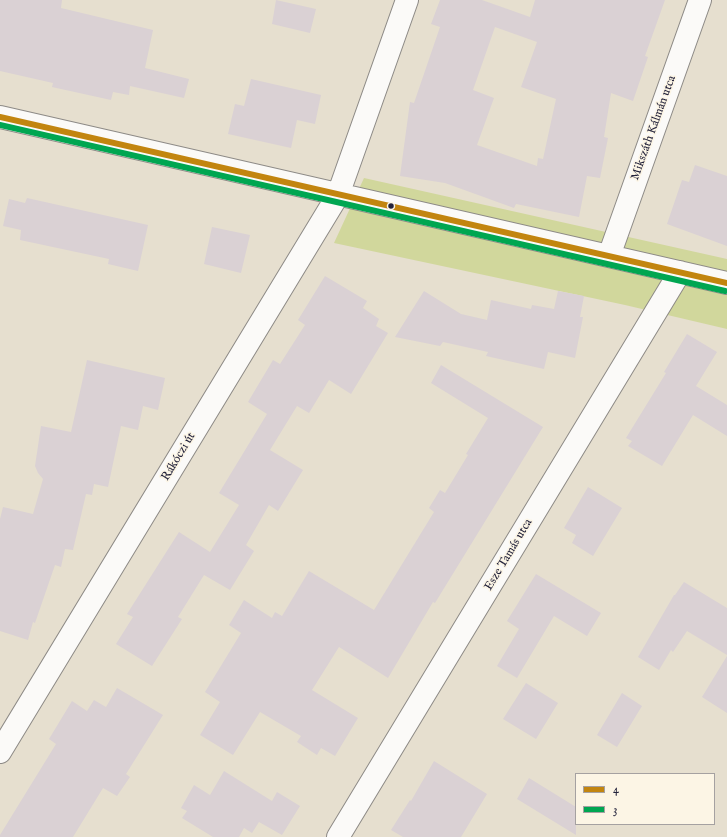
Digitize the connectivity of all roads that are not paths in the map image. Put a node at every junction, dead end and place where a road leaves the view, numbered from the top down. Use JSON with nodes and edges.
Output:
{"nodes":[{"id":1,"x":407,"y":0,"type":"edge"},
{"id":2,"x":700,"y":0,"type":"edge"},
{"id":3,"x":0,"y":117,"type":"edge"},
{"id":4,"x":338,"y":194,"type":"junction"},
{"id":5,"x":609,"y":256,"type":"junction"},
{"id":6,"x":680,"y":272,"type":"junction"},
{"id":7,"x":727,"y":283,"type":"edge"},
{"id":8,"x":0,"y":752,"type":"edge"},
{"id":9,"x":338,"y":837,"type":"edge"}],
"edges":[{"from":1,"to":4,"type":"street","name":"Rákóczi út"},
{"from":2,"to":5,"type":"street","name":"Mikszáth Kálmán utca"},
{"from":3,"to":4,"type":"street"},
{"from":4,"to":5,"type":"street"},
{"from":4,"to":8,"type":"street","name":"Rákóczi út"},
{"from":5,"to":6,"type":"street"},
{"from":6,"to":7,"type":"street"},
{"from":6,"to":9,"type":"street","name":"Esze Tamás utca"}]}
